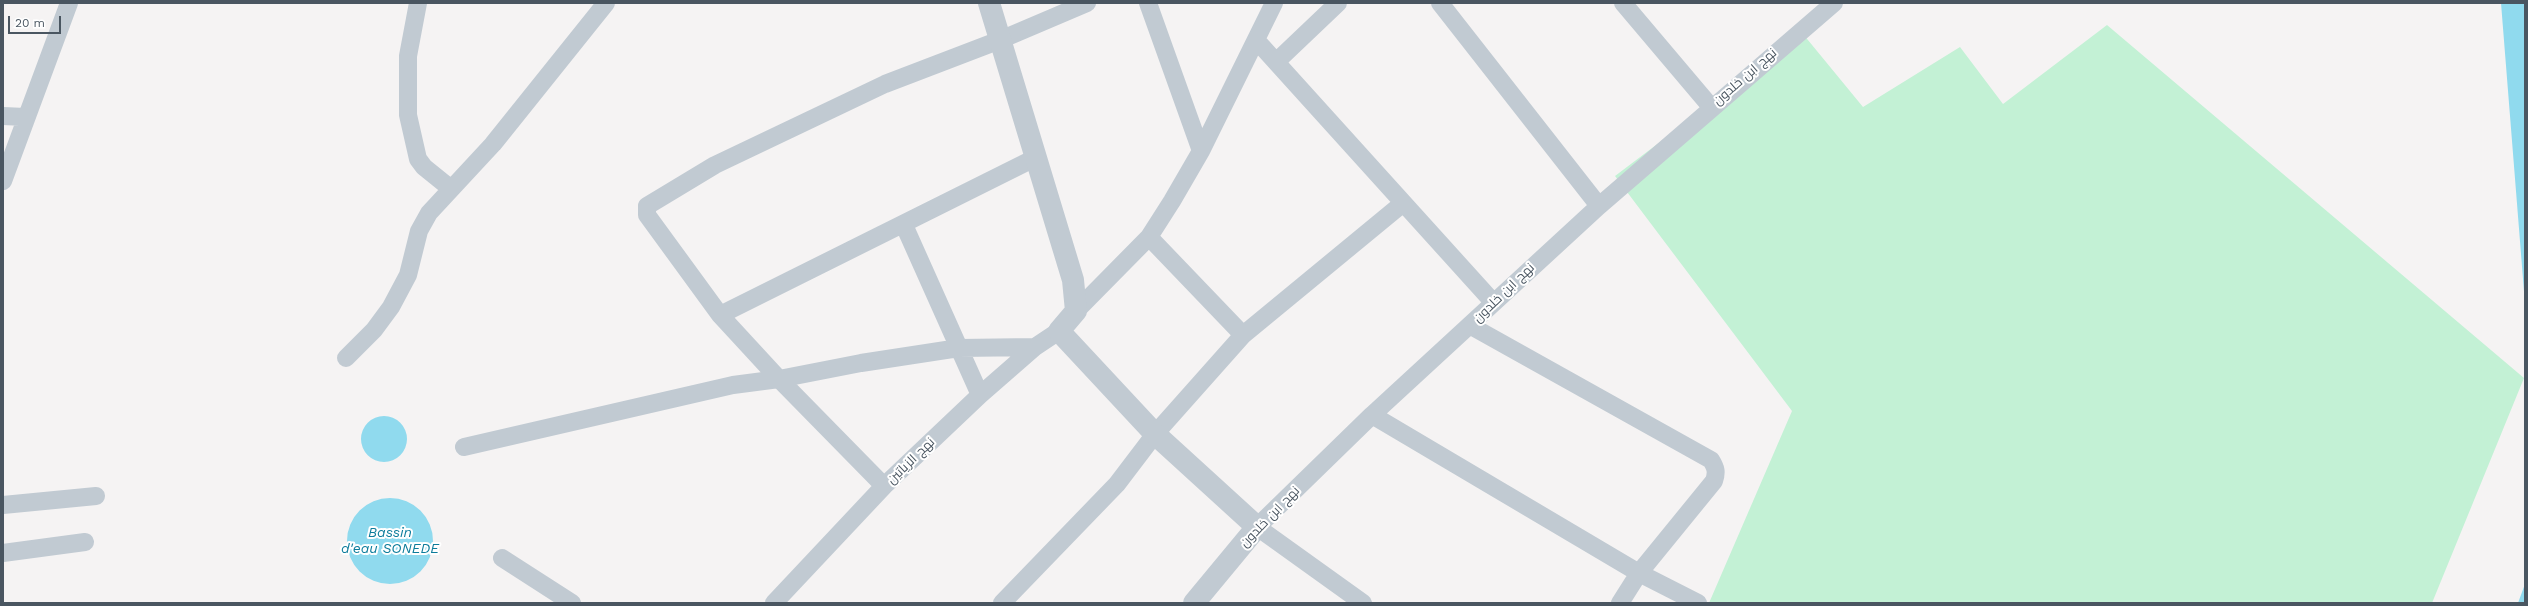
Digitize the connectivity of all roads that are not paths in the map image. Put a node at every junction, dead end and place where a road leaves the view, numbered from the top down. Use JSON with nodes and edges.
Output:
{"nodes":[{"id":1,"x":68,"y":3,"type":"edge"},
{"id":2,"x":418,"y":3,"type":"edge"},
{"id":3,"x":606,"y":3,"type":"edge"},
{"id":4,"x":989,"y":3,"type":"edge"},
{"id":5,"x":1087,"y":3,"type":"edge"},
{"id":6,"x":1148,"y":3,"type":"edge"},
{"id":7,"x":1274,"y":3,"type":"edge"},
{"id":8,"x":1338,"y":3,"type":"edge"},
{"id":9,"x":1440,"y":3,"type":"edge"},
{"id":10,"x":1623,"y":3,"type":"edge"},
{"id":11,"x":1823,"y":6,"type":"edge"},
{"id":12,"x":1000,"y":40,"type":"junction"},
{"id":13,"x":1257,"y":42,"type":"junction"},
{"id":14,"x":1276,"y":62,"type":"junction"},
{"id":15,"x":1711,"y":107,"type":"junction"},
{"id":16,"x":3,"y":116,"type":"edge"},
{"id":17,"x":25,"y":117,"type":"junction"},
{"id":18,"x":1201,"y":151,"type":"junction"},
{"id":19,"x":1035,"y":158,"type":"junction"},
{"id":20,"x":3,"y":181,"type":"edge"},
{"id":21,"x":450,"y":188,"type":"junction"},
{"id":22,"x":1402,"y":204,"type":"junction"},
{"id":23,"x":1598,"y":206,"type":"junction"},
{"id":24,"x":904,"y":225,"type":"junction"},
{"id":25,"x":1149,"y":237,"type":"junction"},
{"id":26,"x":1493,"y":302,"type":"junction"},
{"id":27,"x":1076,"y":311,"type":"junction"},
{"id":28,"x":720,"y":315,"type":"junction"},
{"id":29,"x":1471,"y":326,"type":"junction"},
{"id":30,"x":1059,"y":330,"type":"junction"},
{"id":31,"x":1243,"y":335,"type":"junction"},
{"id":32,"x":1035,"y":347,"type":"junction"},
{"id":33,"x":959,"y":348,"type":"junction"},
{"id":34,"x":346,"y":358,"type":"dead end"},
{"id":35,"x":779,"y":379,"type":"junction"},
{"id":36,"x":980,"y":395,"type":"junction"},
{"id":37,"x":1372,"y":415,"type":"junction"},
{"id":38,"x":1155,"y":434,"type":"junction"},
{"id":39,"x":464,"y":447,"type":"dead end"},
{"id":40,"x":884,"y":486,"type":"junction"},
{"id":41,"x":96,"y":496,"type":"dead end"},
{"id":42,"x":3,"y":505,"type":"edge"},
{"id":43,"x":1257,"y":527,"type":"junction"},
{"id":44,"x":85,"y":542,"type":"dead end"},
{"id":45,"x":3,"y":553,"type":"edge"},
{"id":46,"x":502,"y":558,"type":"dead end"},
{"id":47,"x":1639,"y":573,"type":"junction"},
{"id":48,"x":572,"y":603,"type":"edge"},
{"id":49,"x":774,"y":603,"type":"edge"},
{"id":50,"x":1002,"y":603,"type":"edge"},
{"id":51,"x":1194,"y":603,"type":"edge"},
{"id":52,"x":1363,"y":603,"type":"edge"},
{"id":53,"x":1620,"y":603,"type":"edge"},
{"id":54,"x":1698,"y":603,"type":"edge"}],
"edges":[{"from":1,"to":17,"type":"street"},
{"from":2,"to":21,"type":"street"},
{"from":3,"to":21,"type":"street"},
{"from":4,"to":12,"type":"street"},
{"from":5,"to":12,"type":"street"},
{"from":6,"to":18,"type":"street"},
{"from":7,"to":13,"type":"street"},
{"from":8,"to":14,"type":"street"},
{"from":9,"to":23,"type":"street"},
{"from":10,"to":15,"type":"street"},
{"from":11,"to":15,"type":"street","name":"نهج ابن خلدون"},
{"from":12,"to":19,"type":"street"},
{"from":12,"to":28,"type":"street"},
{"from":13,"to":14,"type":"street"},
{"from":13,"to":18,"type":"street"},
{"from":14,"to":22,"type":"street"},
{"from":15,"to":23,"type":"street","name":"نهج ابن خلدون"},
{"from":16,"to":17,"type":"street"},
{"from":17,"to":20,"type":"street"},
{"from":18,"to":25,"type":"street"},
{"from":19,"to":24,"type":"street"},
{"from":19,"to":27,"type":"street"},
{"from":21,"to":34,"type":"street"},
{"from":22,"to":26,"type":"street"},
{"from":22,"to":31,"type":"street"},
{"from":23,"to":26,"type":"street","name":"نهج ابن خلدون"},
{"from":24,"to":28,"type":"street"},
{"from":24,"to":33,"type":"street"},
{"from":25,"to":27,"type":"street"},
{"from":25,"to":31,"type":"street"},
{"from":26,"to":29,"type":"street","name":"نهج ابن خلدون"},
{"from":27,"to":30,"type":"street"},
{"from":28,"to":35,"type":"street"},
{"from":29,"to":37,"type":"street","name":"نهج ابن خلدون"},
{"from":29,"to":47,"type":"street"},
{"from":30,"to":32,"type":"street","name":"نهج الزياتين"},
{"from":30,"to":38,"type":"street"},
{"from":31,"to":38,"type":"street"},
{"from":32,"to":33,"type":"street"},
{"from":32,"to":36,"type":"street","name":"نهج الزياتين"},
{"from":33,"to":35,"type":"street"},
{"from":33,"to":36,"type":"street"},
{"from":35,"to":39,"type":"street"},
{"from":35,"to":40,"type":"street"},
{"from":36,"to":40,"type":"street","name":"نهج الزياتين"},
{"from":37,"to":43,"type":"street","name":"نهج ابن خلدون"},
{"from":37,"to":47,"type":"street"},
{"from":38,"to":43,"type":"street"},
{"from":38,"to":50,"type":"street"},
{"from":40,"to":49,"type":"street","name":"نهج الزياتين"},
{"from":41,"to":42,"type":"street"},
{"from":43,"to":51,"type":"street","name":"نهج ابن خلدون"},
{"from":43,"to":52,"type":"street"},
{"from":44,"to":45,"type":"street"},
{"from":46,"to":48,"type":"street"},
{"from":47,"to":53,"type":"street"},
{"from":47,"to":54,"type":"street"}]}
